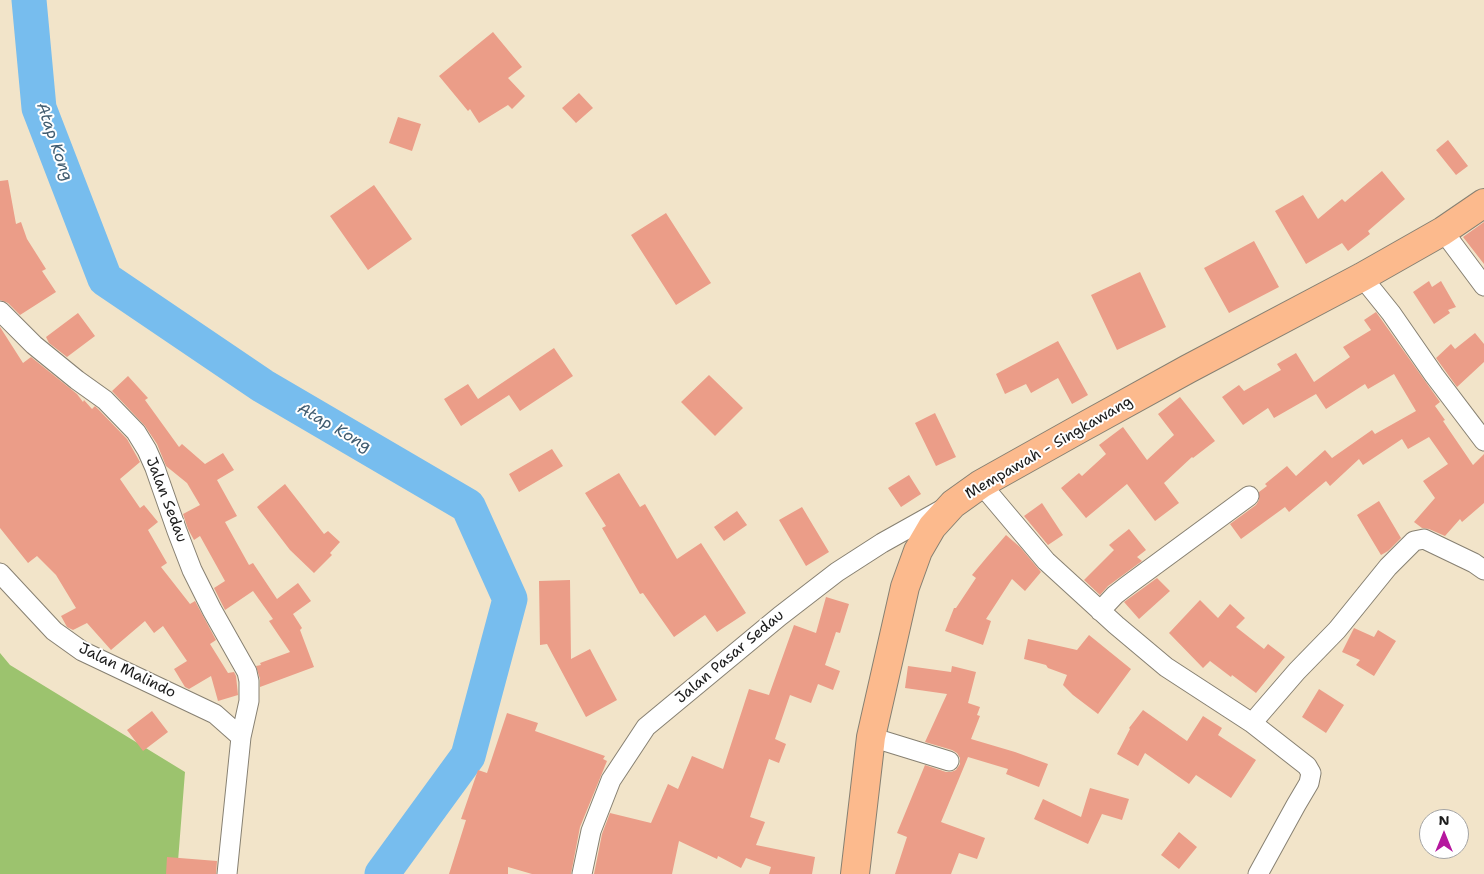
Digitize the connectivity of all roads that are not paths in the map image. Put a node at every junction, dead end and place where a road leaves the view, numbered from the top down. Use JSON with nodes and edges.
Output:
{"nodes":[{"id":1,"x":1484,"y":203,"type":"edge"},
{"id":2,"x":1443,"y":231,"type":"junction"},
{"id":3,"x":1362,"y":278,"type":"junction"},
{"id":4,"x":1484,"y":286,"type":"edge"},
{"id":5,"x":0,"y":311,"type":"edge"},
{"id":6,"x":1484,"y":441,"type":"edge"},
{"id":7,"x":981,"y":484,"type":"junction"},
{"id":8,"x":1249,"y":496,"type":"dead end"},
{"id":9,"x":953,"y":504,"type":"junction"},
{"id":10,"x":1481,"y":563,"type":"edge"},
{"id":11,"x":0,"y":573,"type":"edge"},
{"id":12,"x":1100,"y":611,"type":"junction"},
{"id":13,"x":1252,"y":723,"type":"junction"},
{"id":14,"x":241,"y":736,"type":"junction"},
{"id":15,"x":871,"y":737,"type":"junction"},
{"id":16,"x":949,"y":761,"type":"dead end"},
{"id":17,"x":227,"y":874,"type":"edge"},
{"id":18,"x":582,"y":874,"type":"edge"},
{"id":19,"x":855,"y":874,"type":"edge"},
{"id":20,"x":1258,"y":874,"type":"edge"}],
"edges":[{"from":1,"to":2,"type":"highway","name":"Mempawah - Singkawang"},
{"from":2,"to":3,"type":"highway","name":"Mempawah - Singkawang"},
{"from":2,"to":4,"type":"street"},
{"from":3,"to":6,"type":"street"},
{"from":3,"to":7,"type":"highway","name":"Mempawah - Singkawang"},
{"from":5,"to":14,"type":"street","name":"Jalan Sedau"},
{"from":7,"to":9,"type":"highway","name":"Mempawah - Singkawang"},
{"from":7,"to":12,"type":"street"},
{"from":8,"to":12,"type":"street"},
{"from":9,"to":15,"type":"highway","name":"Mempawah - Singkawang"},
{"from":9,"to":18,"type":"street","name":"Jalan Pasar Sedau"},
{"from":10,"to":13,"type":"street"},
{"from":11,"to":14,"type":"street","name":"Jalan Malindo"},
{"from":12,"to":13,"type":"street"},
{"from":13,"to":20,"type":"street"},
{"from":14,"to":17,"type":"street","name":"Jalan Sedau"},
{"from":15,"to":16,"type":"street"},
{"from":15,"to":19,"type":"highway","name":"Mempawah - Singkawang"}]}
